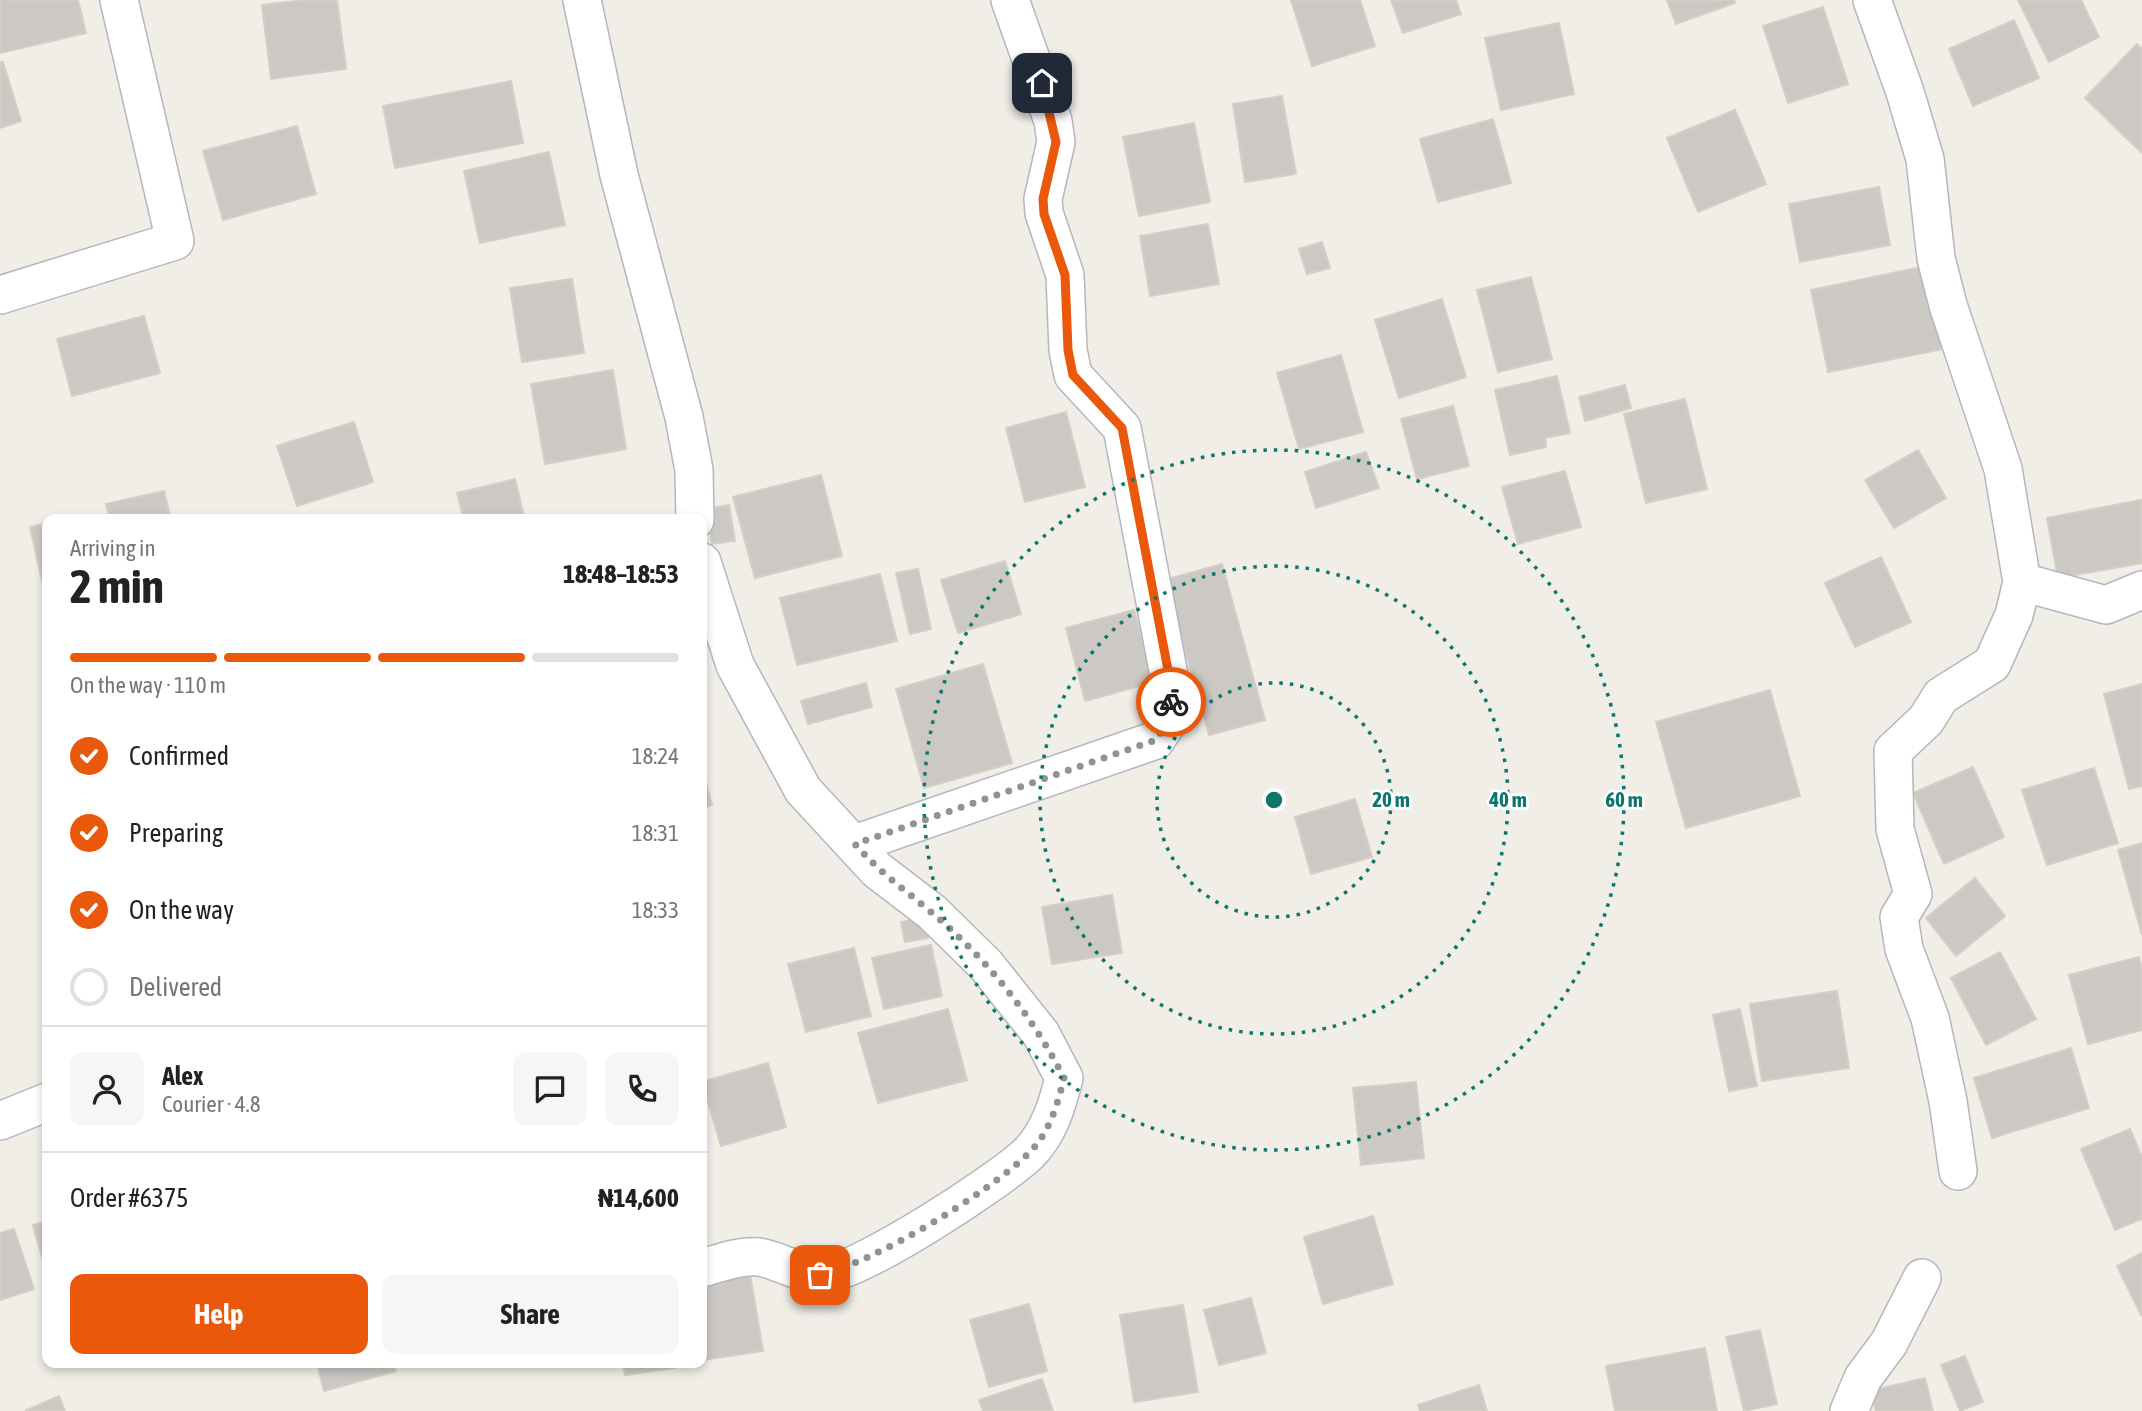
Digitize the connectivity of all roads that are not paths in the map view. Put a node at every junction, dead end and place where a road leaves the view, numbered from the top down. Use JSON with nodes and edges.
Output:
{"nodes":[{"id":1,"x":119,"y":0,"type":"edge"},
{"id":2,"x":582,"y":0,"type":"edge"},
{"id":3,"x":1010,"y":0,"type":"edge"},
{"id":4,"x":1872,"y":0,"type":"edge"},
{"id":5,"x":0,"y":295,"type":"edge"},
{"id":6,"x":695,"y":514,"type":"edge"},
{"id":7,"x":707,"y":578,"type":"edge"},
{"id":8,"x":2022,"y":582,"type":"junction"},
{"id":9,"x":2142,"y":590,"type":"edge"},
{"id":10,"x":855,"y":844,"type":"junction"},
{"id":11,"x":42,"y":1104,"type":"edge"},
{"id":12,"x":0,"y":1121,"type":"edge"},
{"id":13,"x":1958,"y":1171,"type":"dead end"},
{"id":14,"x":707,"y":1267,"type":"edge"},
{"id":15,"x":1922,"y":1278,"type":"dead end"},
{"id":16,"x":1849,"y":1411,"type":"edge"}],
"edges":[{"from":1,"to":5,"type":"street"},
{"from":2,"to":6,"type":"street"},
{"from":3,"to":10,"type":"street"},
{"from":4,"to":8,"type":"street"},
{"from":7,"to":10,"type":"street"},
{"from":8,"to":9,"type":"street"},
{"from":8,"to":13,"type":"street"},
{"from":10,"to":14,"type":"street"},
{"from":11,"to":12,"type":"street"},
{"from":15,"to":16,"type":"street"}]}
